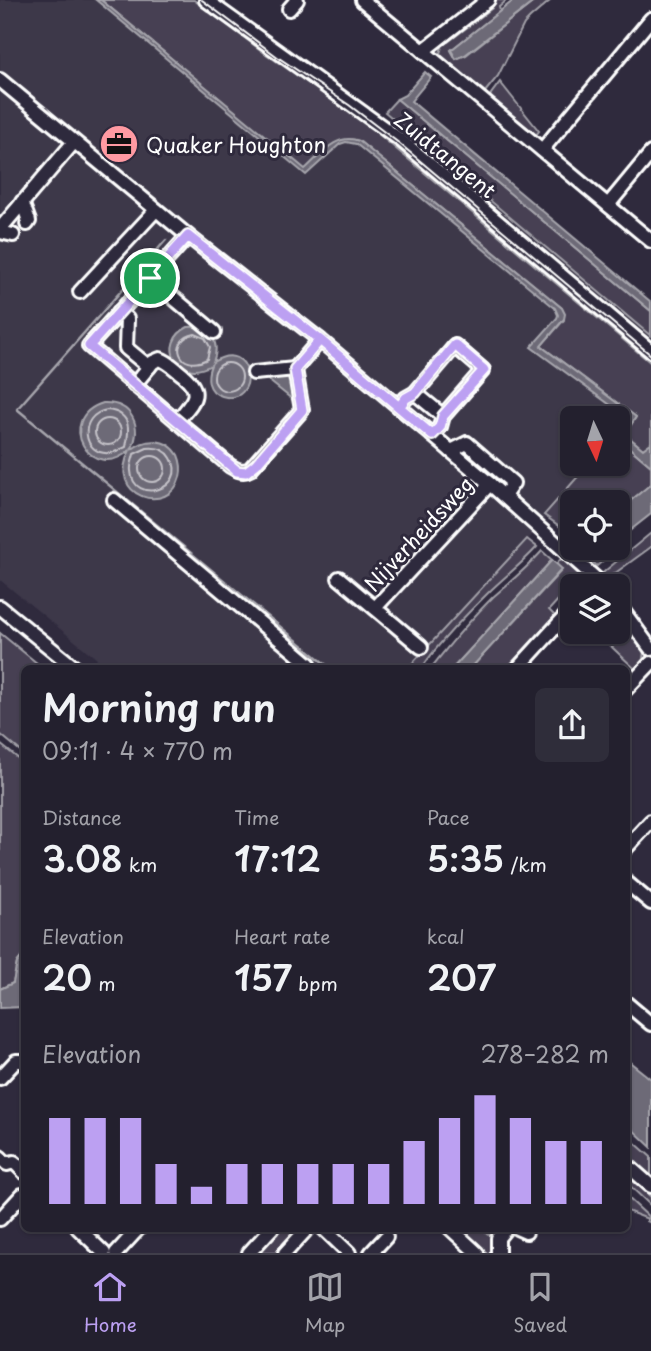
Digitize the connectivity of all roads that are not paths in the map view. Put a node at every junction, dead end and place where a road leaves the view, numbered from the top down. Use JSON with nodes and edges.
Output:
{"nodes":[{"id":1,"x":206,"y":0,"type":"edge"},
{"id":2,"x":362,"y":0,"type":"edge"},
{"id":3,"x":488,"y":0,"type":"edge"},
{"id":4,"x":651,"y":19,"type":"edge"},
{"id":5,"x":423,"y":51,"type":"junction"},
{"id":6,"x":0,"y":80,"type":"edge"},
{"id":7,"x":74,"y":142,"type":"junction"},
{"id":8,"x":542,"y":150,"type":"junction"},
{"id":9,"x":651,"y":153,"type":"edge"},
{"id":10,"x":22,"y":202,"type":"junction"},
{"id":11,"x":608,"y":205,"type":"junction"},
{"id":12,"x":156,"y":209,"type":"junction"},
{"id":13,"x":27,"y":224,"type":"dead end"},
{"id":14,"x":4,"y":232,"type":"edge"},
{"id":15,"x":188,"y":236,"type":"junction"},
{"id":16,"x":651,"y":241,"type":"edge"},
{"id":17,"x":150,"y":278,"type":"junction"},
{"id":18,"x":80,"y":292,"type":"dead end"},
{"id":19,"x":119,"y":312,"type":"junction"},
{"id":20,"x":214,"y":332,"type":"dead end"},
{"id":21,"x":320,"y":340,"type":"junction"},
{"id":22,"x":651,"y":351,"type":"edge"},
{"id":23,"x":149,"y":367,"type":"junction"},
{"id":24,"x":295,"y":369,"type":"junction"},
{"id":25,"x":254,"y":373,"type":"dead end"},
{"id":26,"x":134,"y":385,"type":"junction"},
{"id":27,"x":415,"y":393,"type":"junction"},
{"id":28,"x":399,"y":407,"type":"junction"},
{"id":29,"x":443,"y":416,"type":"junction"},
{"id":30,"x":177,"y":421,"type":"junction"},
{"id":31,"x":432,"y":435,"type":"junction"},
{"id":32,"x":451,"y":451,"type":"junction"},
{"id":33,"x":490,"y":484,"type":"junction"},
{"id":34,"x":504,"y":496,"type":"junction"},
{"id":35,"x":114,"y":500,"type":"dead end"},
{"id":36,"x":588,"y":574,"type":"edge"},
{"id":37,"x":339,"y":578,"type":"dead end"},
{"id":38,"x":0,"y":607,"type":"edge"},
{"id":39,"x":375,"y":608,"type":"junction"},
{"id":40,"x":630,"y":620,"type":"edge"},
{"id":41,"x":560,"y":622,"type":"edge"},
{"id":42,"x":421,"y":647,"type":"dead end"},
{"id":43,"x":651,"y":649,"type":"edge"},
{"id":44,"x":651,"y":663,"type":"edge"},
{"id":45,"x":309,"y":664,"type":"dead end"},
{"id":46,"x":71,"y":665,"type":"edge"},
{"id":47,"x":521,"y":665,"type":"edge"},
{"id":48,"x":630,"y":685,"type":"edge"},
{"id":49,"x":651,"y":821,"type":"edge"},
{"id":50,"x":630,"y":844,"type":"edge"},
{"id":51,"x":630,"y":885,"type":"edge"},
{"id":52,"x":651,"y":903,"type":"edge"},
{"id":53,"x":630,"y":1006,"type":"edge"},
{"id":54,"x":651,"y":1024,"type":"edge"},
{"id":55,"x":21,"y":1060,"type":"edge"},
{"id":56,"x":0,"y":1078,"type":"edge"},
{"id":57,"x":0,"y":1157,"type":"edge"},
{"id":58,"x":630,"y":1168,"type":"edge"},
{"id":59,"x":21,"y":1169,"type":"edge"},
{"id":60,"x":651,"y":1186,"type":"edge"},
{"id":61,"x":21,"y":1196,"type":"edge"},
{"id":62,"x":0,"y":1219,"type":"edge"},
{"id":63,"x":82,"y":1232,"type":"edge"},
{"id":64,"x":135,"y":1232,"type":"edge"},
{"id":65,"x":268,"y":1232,"type":"edge"},
{"id":66,"x":304,"y":1232,"type":"edge"},
{"id":67,"x":327,"y":1232,"type":"edge"},
{"id":68,"x":454,"y":1232,"type":"edge"},
{"id":69,"x":498,"y":1232,"type":"edge"},
{"id":70,"x":386,"y":1237,"type":"dead end"},
{"id":71,"x":104,"y":1253,"type":"edge"},
{"id":72,"x":116,"y":1253,"type":"edge"},
{"id":73,"x":249,"y":1253,"type":"edge"},
{"id":74,"x":285,"y":1253,"type":"edge"},
{"id":75,"x":349,"y":1253,"type":"edge"},
{"id":76,"x":371,"y":1253,"type":"edge"},
{"id":77,"x":477,"y":1253,"type":"edge"},
{"id":78,"x":498,"y":1253,"type":"edge"}],
"edges":[{"from":1,"to":22,"type":"street","name":"Zuidtangent"},
{"from":2,"to":5,"type":"street"},
{"from":3,"to":5,"type":"street"},
{"from":4,"to":8,"type":"street"},
{"from":5,"to":8,"type":"street"},
{"from":6,"to":7,"type":"street"},
{"from":7,"to":10,"type":"street"},
{"from":7,"to":12,"type":"street"},
{"from":8,"to":11,"type":"street"},
{"from":9,"to":11,"type":"street"},
{"from":10,"to":13,"type":"street"},
{"from":10,"to":14,"type":"street"},
{"from":11,"to":16,"type":"street"},
{"from":12,"to":15,"type":"street"},
{"from":12,"to":18,"type":"street"},
{"from":15,"to":17,"type":"street"},
{"from":15,"to":21,"type":"street"},
{"from":17,"to":19,"type":"street"},
{"from":17,"to":20,"type":"street"},
{"from":19,"to":23,"type":"street"},
{"from":19,"to":26,"type":"street"},
{"from":21,"to":24,"type":"street"},
{"from":21,"to":28,"type":"street"},
{"from":23,"to":26,"type":"street"},
{"from":23,"to":30,"type":"street"},
{"from":24,"to":25,"type":"street"},
{"from":24,"to":30,"type":"street"},
{"from":26,"to":30,"type":"street"},
{"from":27,"to":28,"type":"street"},
{"from":27,"to":29,"type":"street"},
{"from":27,"to":29,"type":"street"},
{"from":28,"to":31,"type":"street"},
{"from":29,"to":31,"type":"street"},
{"from":31,"to":32,"type":"street"},
{"from":32,"to":33,"type":"street"},
{"from":32,"to":34,"type":"street"},
{"from":33,"to":34,"type":"street"},
{"from":33,"to":39,"type":"street","name":"Nijverheidsweg"},
{"from":34,"to":36,"type":"street"},
{"from":35,"to":45,"type":"street"},
{"from":37,"to":39,"type":"street","name":"Nijverheidsweg"},
{"from":38,"to":46,"type":"street"},
{"from":39,"to":42,"type":"street","name":"Nijverheidsweg"},
{"from":40,"to":43,"type":"street"},
{"from":41,"to":47,"type":"street"},
{"from":44,"to":48,"type":"street"},
{"from":49,"to":50,"type":"street"},
{"from":51,"to":52,"type":"street"},
{"from":53,"to":54,"type":"street"},
{"from":55,"to":56,"type":"street"},
{"from":57,"to":59,"type":"street"},
{"from":58,"to":60,"type":"street"},
{"from":61,"to":62,"type":"street"},
{"from":63,"to":71,"type":"street"},
{"from":64,"to":72,"type":"street"},
{"from":65,"to":73,"type":"street"},
{"from":66,"to":74,"type":"street"},
{"from":67,"to":75,"type":"street"},
{"from":68,"to":77,"type":"street"},
{"from":69,"to":78,"type":"street"},
{"from":70,"to":76,"type":"street"}]}
